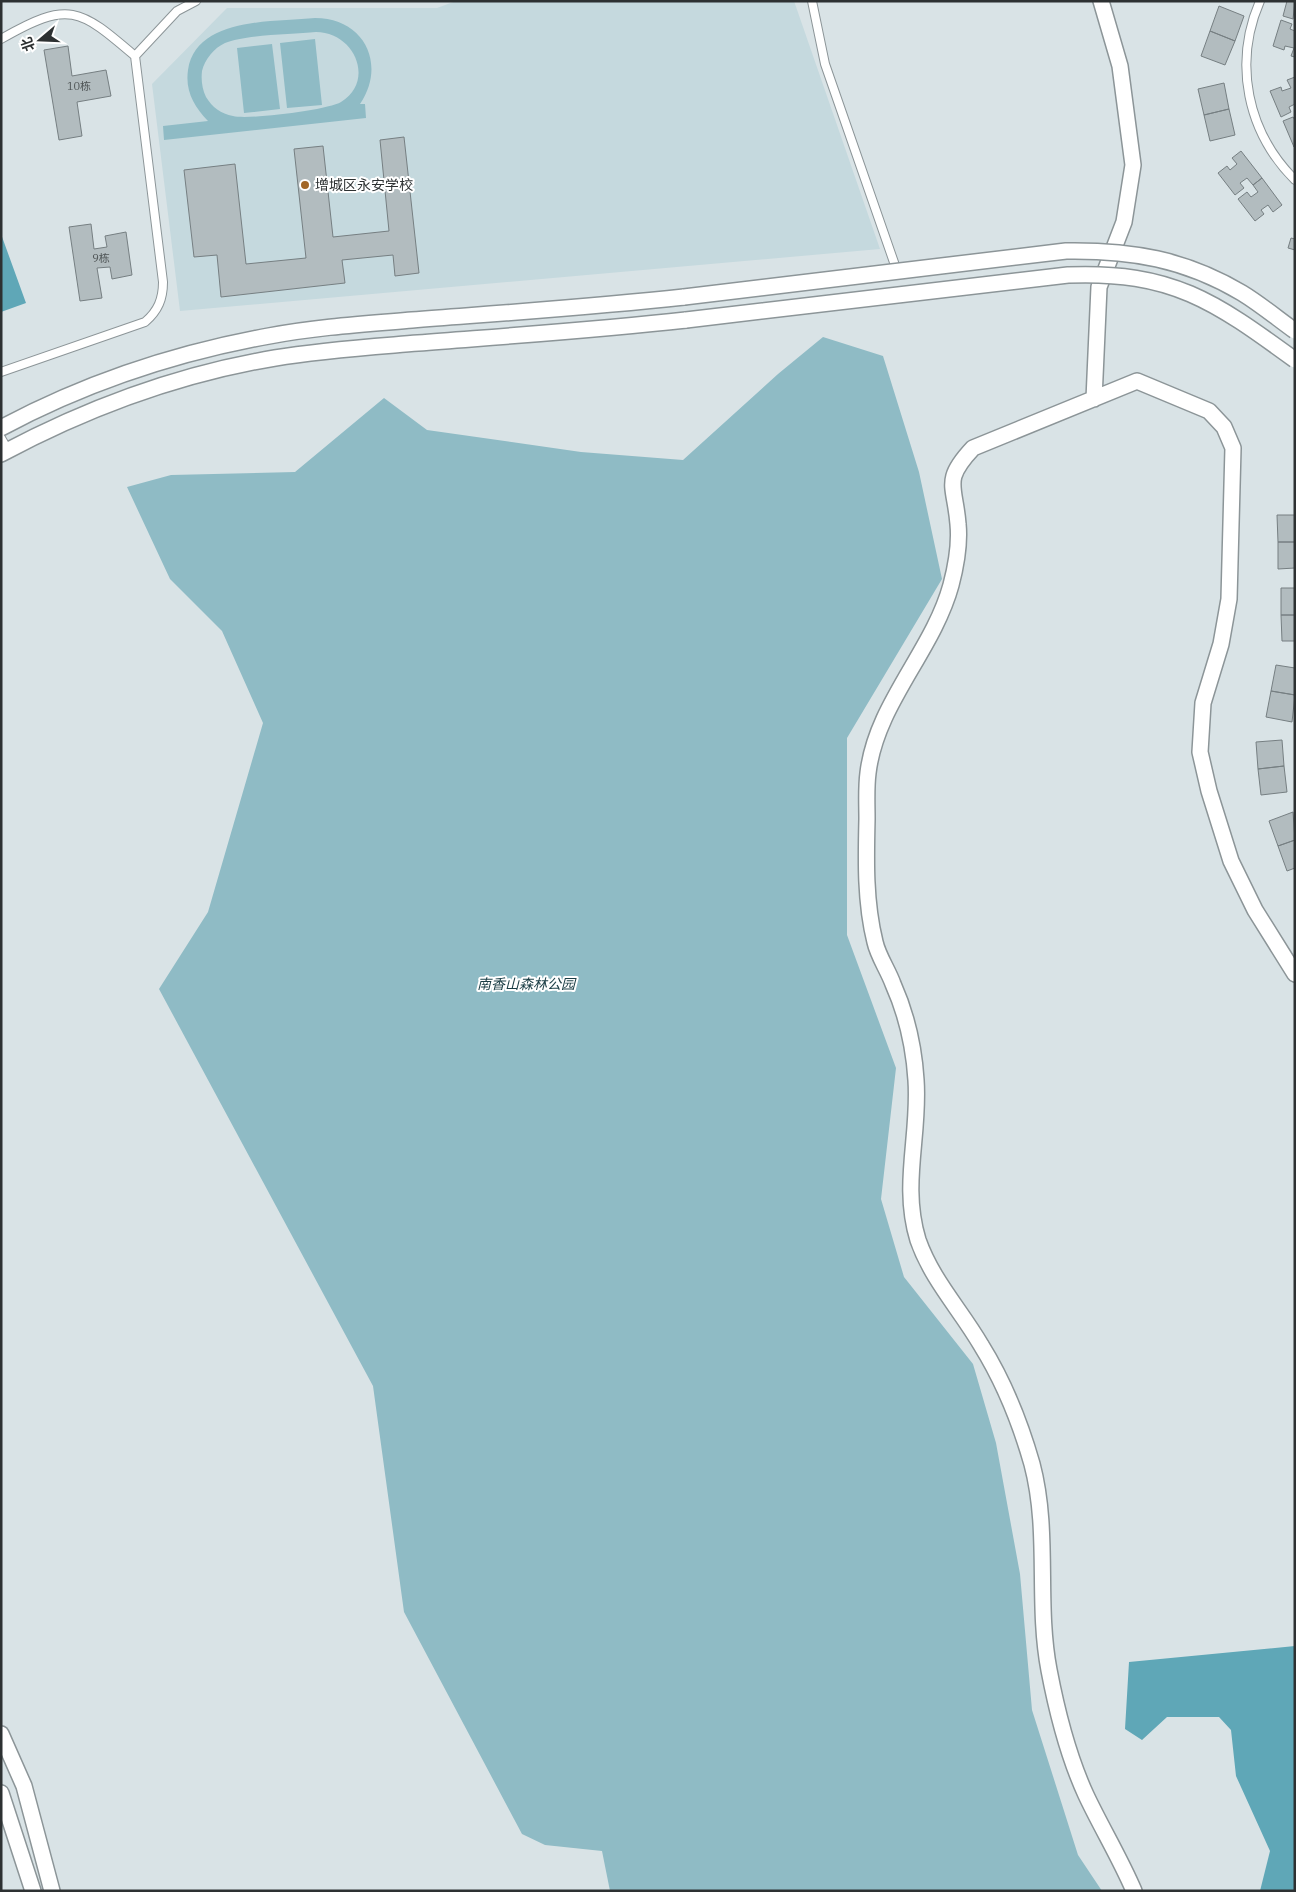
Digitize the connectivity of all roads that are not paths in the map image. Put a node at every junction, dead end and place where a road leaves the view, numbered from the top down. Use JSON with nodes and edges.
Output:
{"nodes":[{"id":1,"x":182,"y":1,"type":"edge"},
{"id":2,"x":196,"y":1,"type":"edge"},
{"id":3,"x":812,"y":1,"type":"edge"},
{"id":4,"x":1101,"y":1,"type":"edge"},
{"id":5,"x":1260,"y":1,"type":"edge"},
{"id":6,"x":177,"y":11,"type":"junction"},
{"id":7,"x":1,"y":40,"type":"edge"},
{"id":8,"x":136,"y":56,"type":"junction"},
{"id":9,"x":1295,"y":180,"type":"edge"},
{"id":10,"x":897,"y":271,"type":"junction"},
{"id":11,"x":1295,"y":331,"type":"edge"},
{"id":12,"x":1295,"y":360,"type":"edge"},
{"id":13,"x":1,"y":372,"type":"edge"},
{"id":14,"x":1094,"y":399,"type":"junction"},
{"id":15,"x":1,"y":428,"type":"edge"},
{"id":16,"x":4,"y":448,"type":"edge"},
{"id":17,"x":1295,"y":974,"type":"edge"},
{"id":18,"x":1,"y":1734,"type":"edge"},
{"id":19,"x":1,"y":1793,"type":"edge"},
{"id":20,"x":33,"y":1891,"type":"edge"},
{"id":21,"x":52,"y":1891,"type":"edge"},
{"id":22,"x":1134,"y":1891,"type":"edge"}],
"edges":[{"from":1,"to":6,"type":"lane"},
{"from":2,"to":6,"type":"lane"},
{"from":3,"to":10,"type":"lane"},
{"from":4,"to":14,"type":"street"},
{"from":5,"to":9,"type":"lane"},
{"from":6,"to":8,"type":"lane"},
{"from":7,"to":8,"type":"lane"},
{"from":8,"to":13,"type":"lane"},
{"from":10,"to":11,"type":"street","bridge":true},
{"from":10,"to":15,"type":"street","bridge":true},
{"from":12,"to":16,"type":"street","bridge":true},
{"from":14,"to":17,"type":"street"},
{"from":14,"to":22,"type":"street"},
{"from":18,"to":21,"type":"street"},
{"from":19,"to":20,"type":"street"}]}
